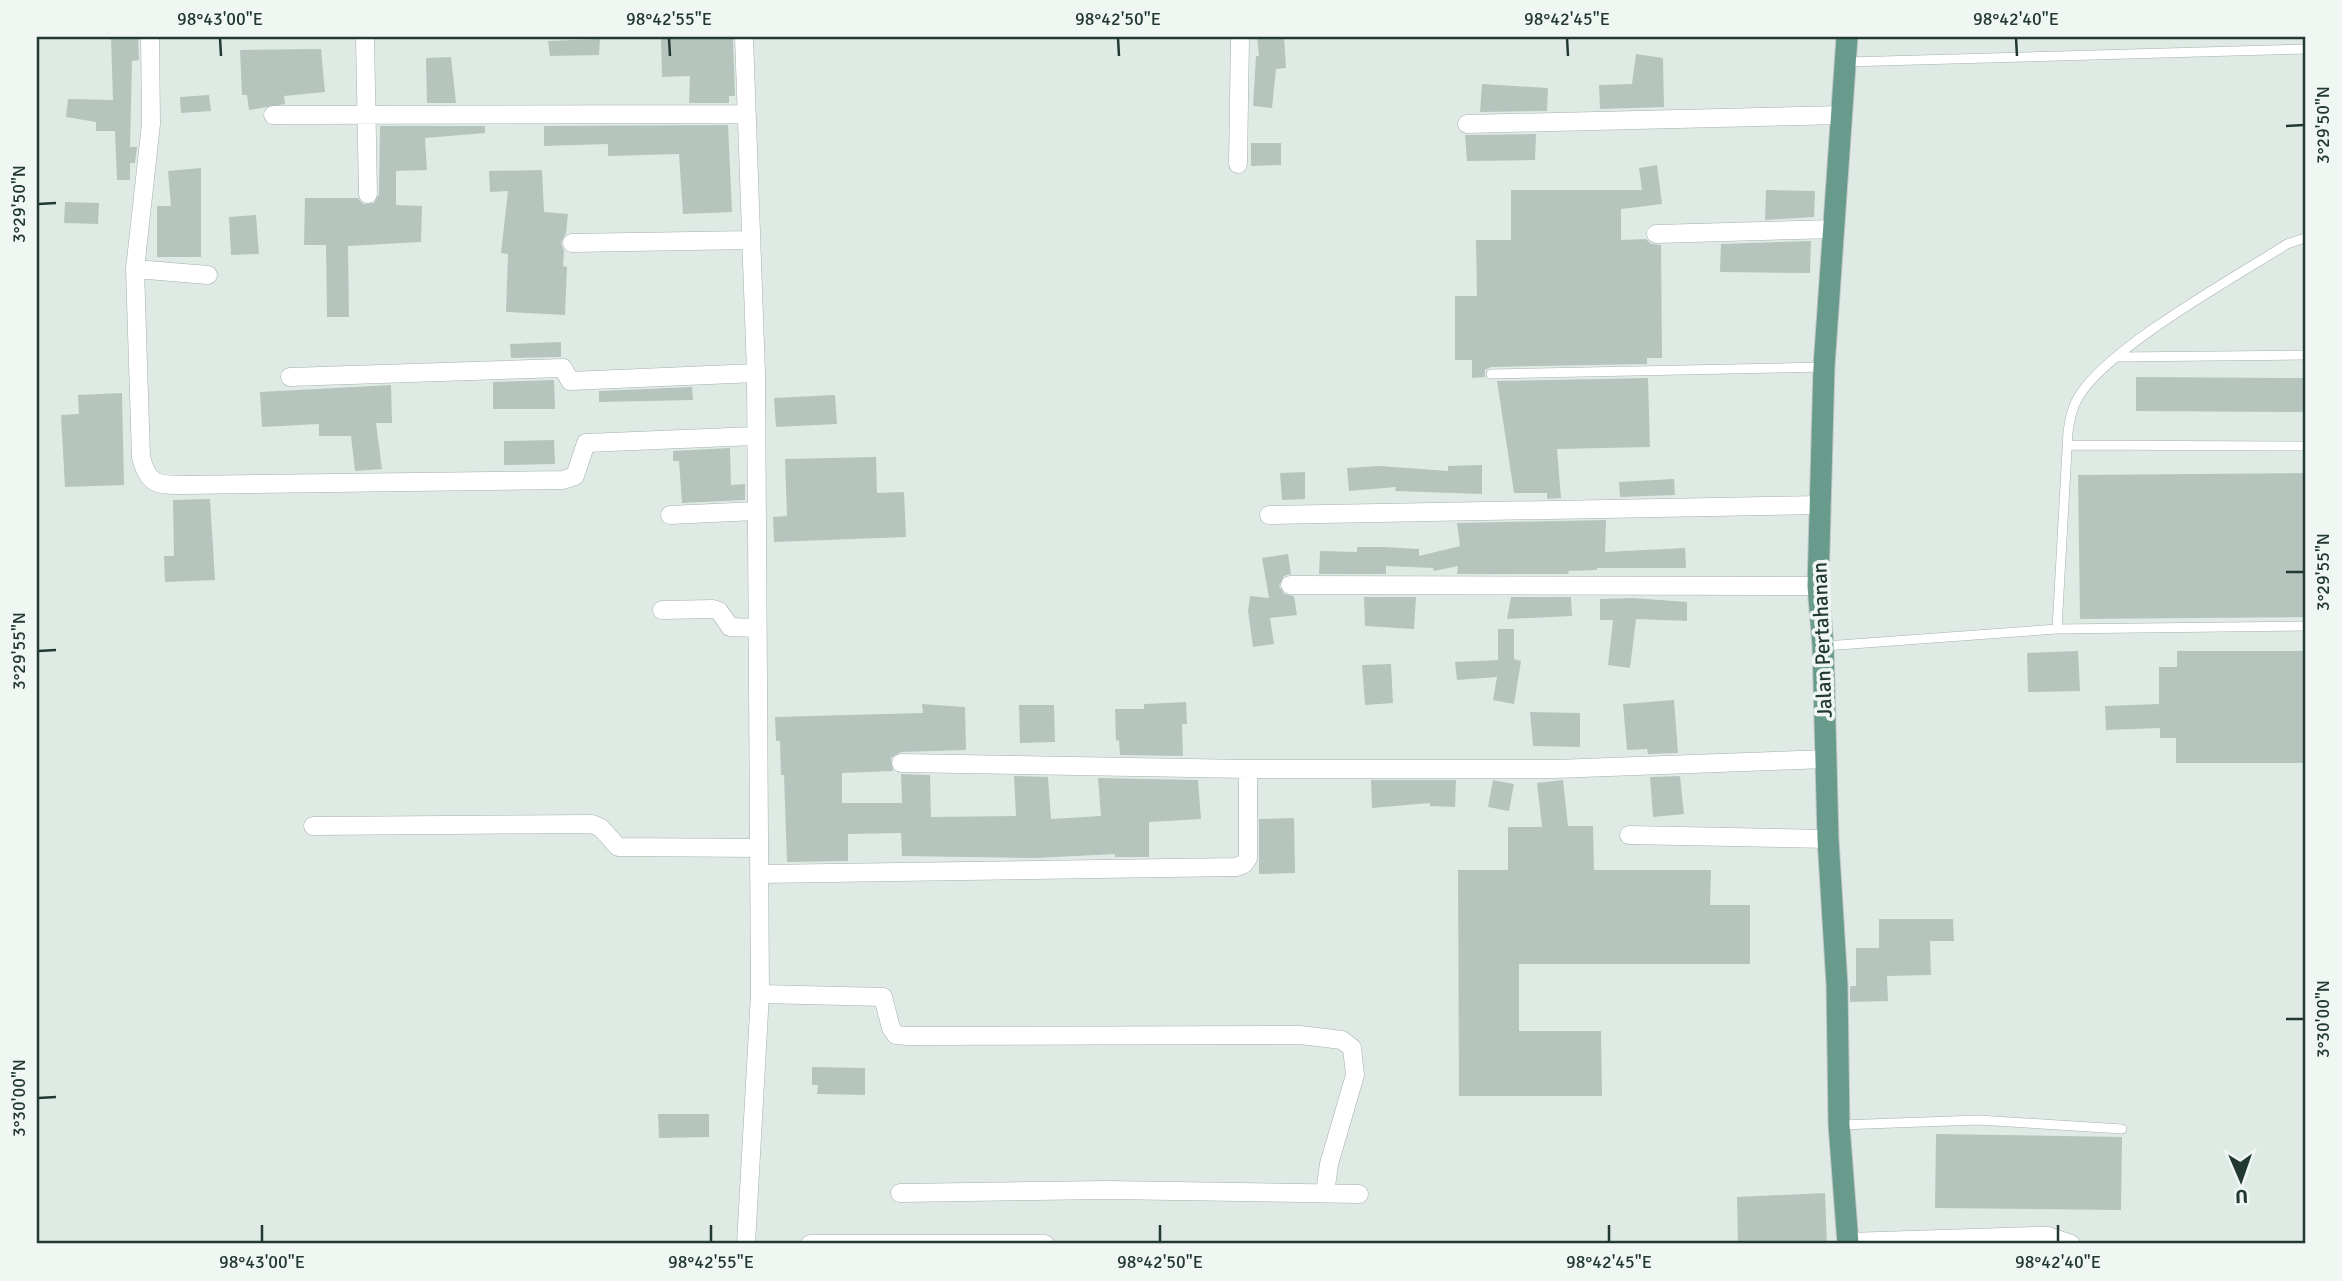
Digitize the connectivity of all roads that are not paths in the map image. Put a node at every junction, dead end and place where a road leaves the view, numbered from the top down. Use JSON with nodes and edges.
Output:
{"nodes":[{"id":1,"x":150,"y":37,"type":"edge"},
{"id":2,"x":365,"y":37,"type":"edge"},
{"id":3,"x":744,"y":37,"type":"edge"},
{"id":4,"x":1240,"y":37,"type":"edge"},
{"id":5,"x":1847,"y":37,"type":"edge"},
{"id":6,"x":2305,"y":48,"type":"edge"},
{"id":7,"x":1846,"y":62,"type":"junction"},
{"id":8,"x":367,"y":114,"type":"junction"},
{"id":9,"x":746,"y":114,"type":"junction"},
{"id":10,"x":273,"y":115,"type":"dead end"},
{"id":11,"x":1843,"y":115,"type":"junction"},
{"id":12,"x":1467,"y":124,"type":"dead end"},
{"id":13,"x":1238,"y":164,"type":"dead end"},
{"id":14,"x":368,"y":194,"type":"dead end"},
{"id":15,"x":1835,"y":229,"type":"junction"},
{"id":16,"x":1656,"y":234,"type":"dead end"},
{"id":17,"x":2305,"y":238,"type":"edge"},
{"id":18,"x":751,"y":240,"type":"junction"},
{"id":19,"x":572,"y":243,"type":"dead end"},
{"id":20,"x":135,"y":269,"type":"junction"},
{"id":21,"x":208,"y":275,"type":"dead end"},
{"id":22,"x":2305,"y":355,"type":"edge"},
{"id":23,"x":2118,"y":357,"type":"junction"},
{"id":24,"x":1824,"y":367,"type":"junction"},
{"id":25,"x":756,"y":373,"type":"junction"},
{"id":26,"x":1491,"y":374,"type":"dead end"},
{"id":27,"x":290,"y":377,"type":"dead end"},
{"id":28,"x":755,"y":436,"type":"junction"},
{"id":29,"x":2067,"y":444,"type":"junction"},
{"id":30,"x":2305,"y":446,"type":"edge"},
{"id":31,"x":1822,"y":505,"type":"junction"},
{"id":32,"x":756,"y":511,"type":"junction"},
{"id":33,"x":670,"y":514,"type":"dead end"},
{"id":34,"x":1269,"y":515,"type":"dead end"},
{"id":35,"x":1290,"y":585,"type":"dead end"},
{"id":36,"x":1818,"y":586,"type":"junction"},
{"id":37,"x":662,"y":610,"type":"dead end"},
{"id":38,"x":2305,"y":626,"type":"edge"},
{"id":39,"x":757,"y":628,"type":"junction"},
{"id":40,"x":2057,"y":629,"type":"junction"},
{"id":41,"x":1823,"y":646,"type":"junction"},
{"id":42,"x":1827,"y":759,"type":"junction"},
{"id":43,"x":901,"y":763,"type":"dead end"},
{"id":44,"x":1248,"y":769,"type":"junction"},
{"id":45,"x":313,"y":826,"type":"dead end"},
{"id":46,"x":1629,"y":835,"type":"dead end"},
{"id":47,"x":1828,"y":839,"type":"junction"},
{"id":48,"x":759,"y":848,"type":"junction"},
{"id":49,"x":759,"y":874,"type":"junction"},
{"id":50,"x":760,"y":994,"type":"junction"},
{"id":51,"x":1839,"y":1125,"type":"junction"},
{"id":52,"x":2122,"y":1129,"type":"dead end"},
{"id":53,"x":900,"y":1192,"type":"dead end"},
{"id":54,"x":1325,"y":1193,"type":"junction"},
{"id":55,"x":1359,"y":1194,"type":"dead end"},
{"id":56,"x":1848,"y":1243,"type":"edge"},
{"id":57,"x":746,"y":1244,"type":"edge"},
{"id":58,"x":810,"y":1244,"type":"edge"},
{"id":59,"x":1045,"y":1244,"type":"edge"},
{"id":60,"x":2071,"y":1244,"type":"edge"}],
"edges":[{"from":1,"to":20,"type":"street"},
{"from":2,"to":8,"type":"street"},
{"from":3,"to":9,"type":"street"},
{"from":4,"to":13,"type":"street"},
{"from":5,"to":7,"type":"main road","name":"Jalan Pertahanan"},
{"from":6,"to":7,"type":"lane"},
{"from":7,"to":11,"type":"main road","name":"Jalan Pertahanan"},
{"from":8,"to":9,"type":"street"},
{"from":8,"to":10,"type":"street"},
{"from":8,"to":14,"type":"street"},
{"from":9,"to":18,"type":"street"},
{"from":11,"to":12,"type":"street"},
{"from":11,"to":15,"type":"main road","name":"Jalan Pertahanan"},
{"from":15,"to":16,"type":"street"},
{"from":15,"to":24,"type":"main road","name":"Jalan Pertahanan"},
{"from":17,"to":23,"type":"lane"},
{"from":18,"to":19,"type":"street"},
{"from":18,"to":25,"type":"street"},
{"from":20,"to":21,"type":"street"},
{"from":20,"to":28,"type":"street"},
{"from":22,"to":23,"type":"lane"},
{"from":23,"to":29,"type":"lane"},
{"from":24,"to":26,"type":"lane"},
{"from":24,"to":31,"type":"main road","name":"Jalan Pertahanan"},
{"from":25,"to":27,"type":"street"},
{"from":25,"to":28,"type":"street"},
{"from":28,"to":32,"type":"street"},
{"from":29,"to":30,"type":"lane"},
{"from":29,"to":40,"type":"lane"},
{"from":31,"to":34,"type":"street"},
{"from":31,"to":36,"type":"main road","name":"Jalan Pertahanan"},
{"from":32,"to":33,"type":"street"},
{"from":32,"to":39,"type":"street"},
{"from":35,"to":36,"type":"street"},
{"from":36,"to":41,"type":"main road","name":"Jalan Pertahanan"},
{"from":37,"to":39,"type":"street"},
{"from":38,"to":40,"type":"lane"},
{"from":39,"to":48,"type":"street"},
{"from":40,"to":41,"type":"lane"},
{"from":41,"to":42,"type":"main road","name":"Jalan Pertahanan"},
{"from":42,"to":44,"type":"street"},
{"from":42,"to":47,"type":"main road","name":"Jalan Pertahanan"},
{"from":43,"to":44,"type":"street"},
{"from":44,"to":49,"type":"street"},
{"from":45,"to":48,"type":"street"},
{"from":46,"to":47,"type":"street"},
{"from":47,"to":51,"type":"main road","name":"Jalan Pertahanan"},
{"from":48,"to":49,"type":"street"},
{"from":49,"to":50,"type":"street"},
{"from":50,"to":54,"type":"street"},
{"from":50,"to":57,"type":"street"},
{"from":51,"to":52,"type":"lane"},
{"from":51,"to":56,"type":"main road","name":"Jalan Pertahanan"},
{"from":53,"to":54,"type":"street"},
{"from":54,"to":55,"type":"street"},
{"from":56,"to":60,"type":"street"},
{"from":58,"to":59,"type":"street"}]}
